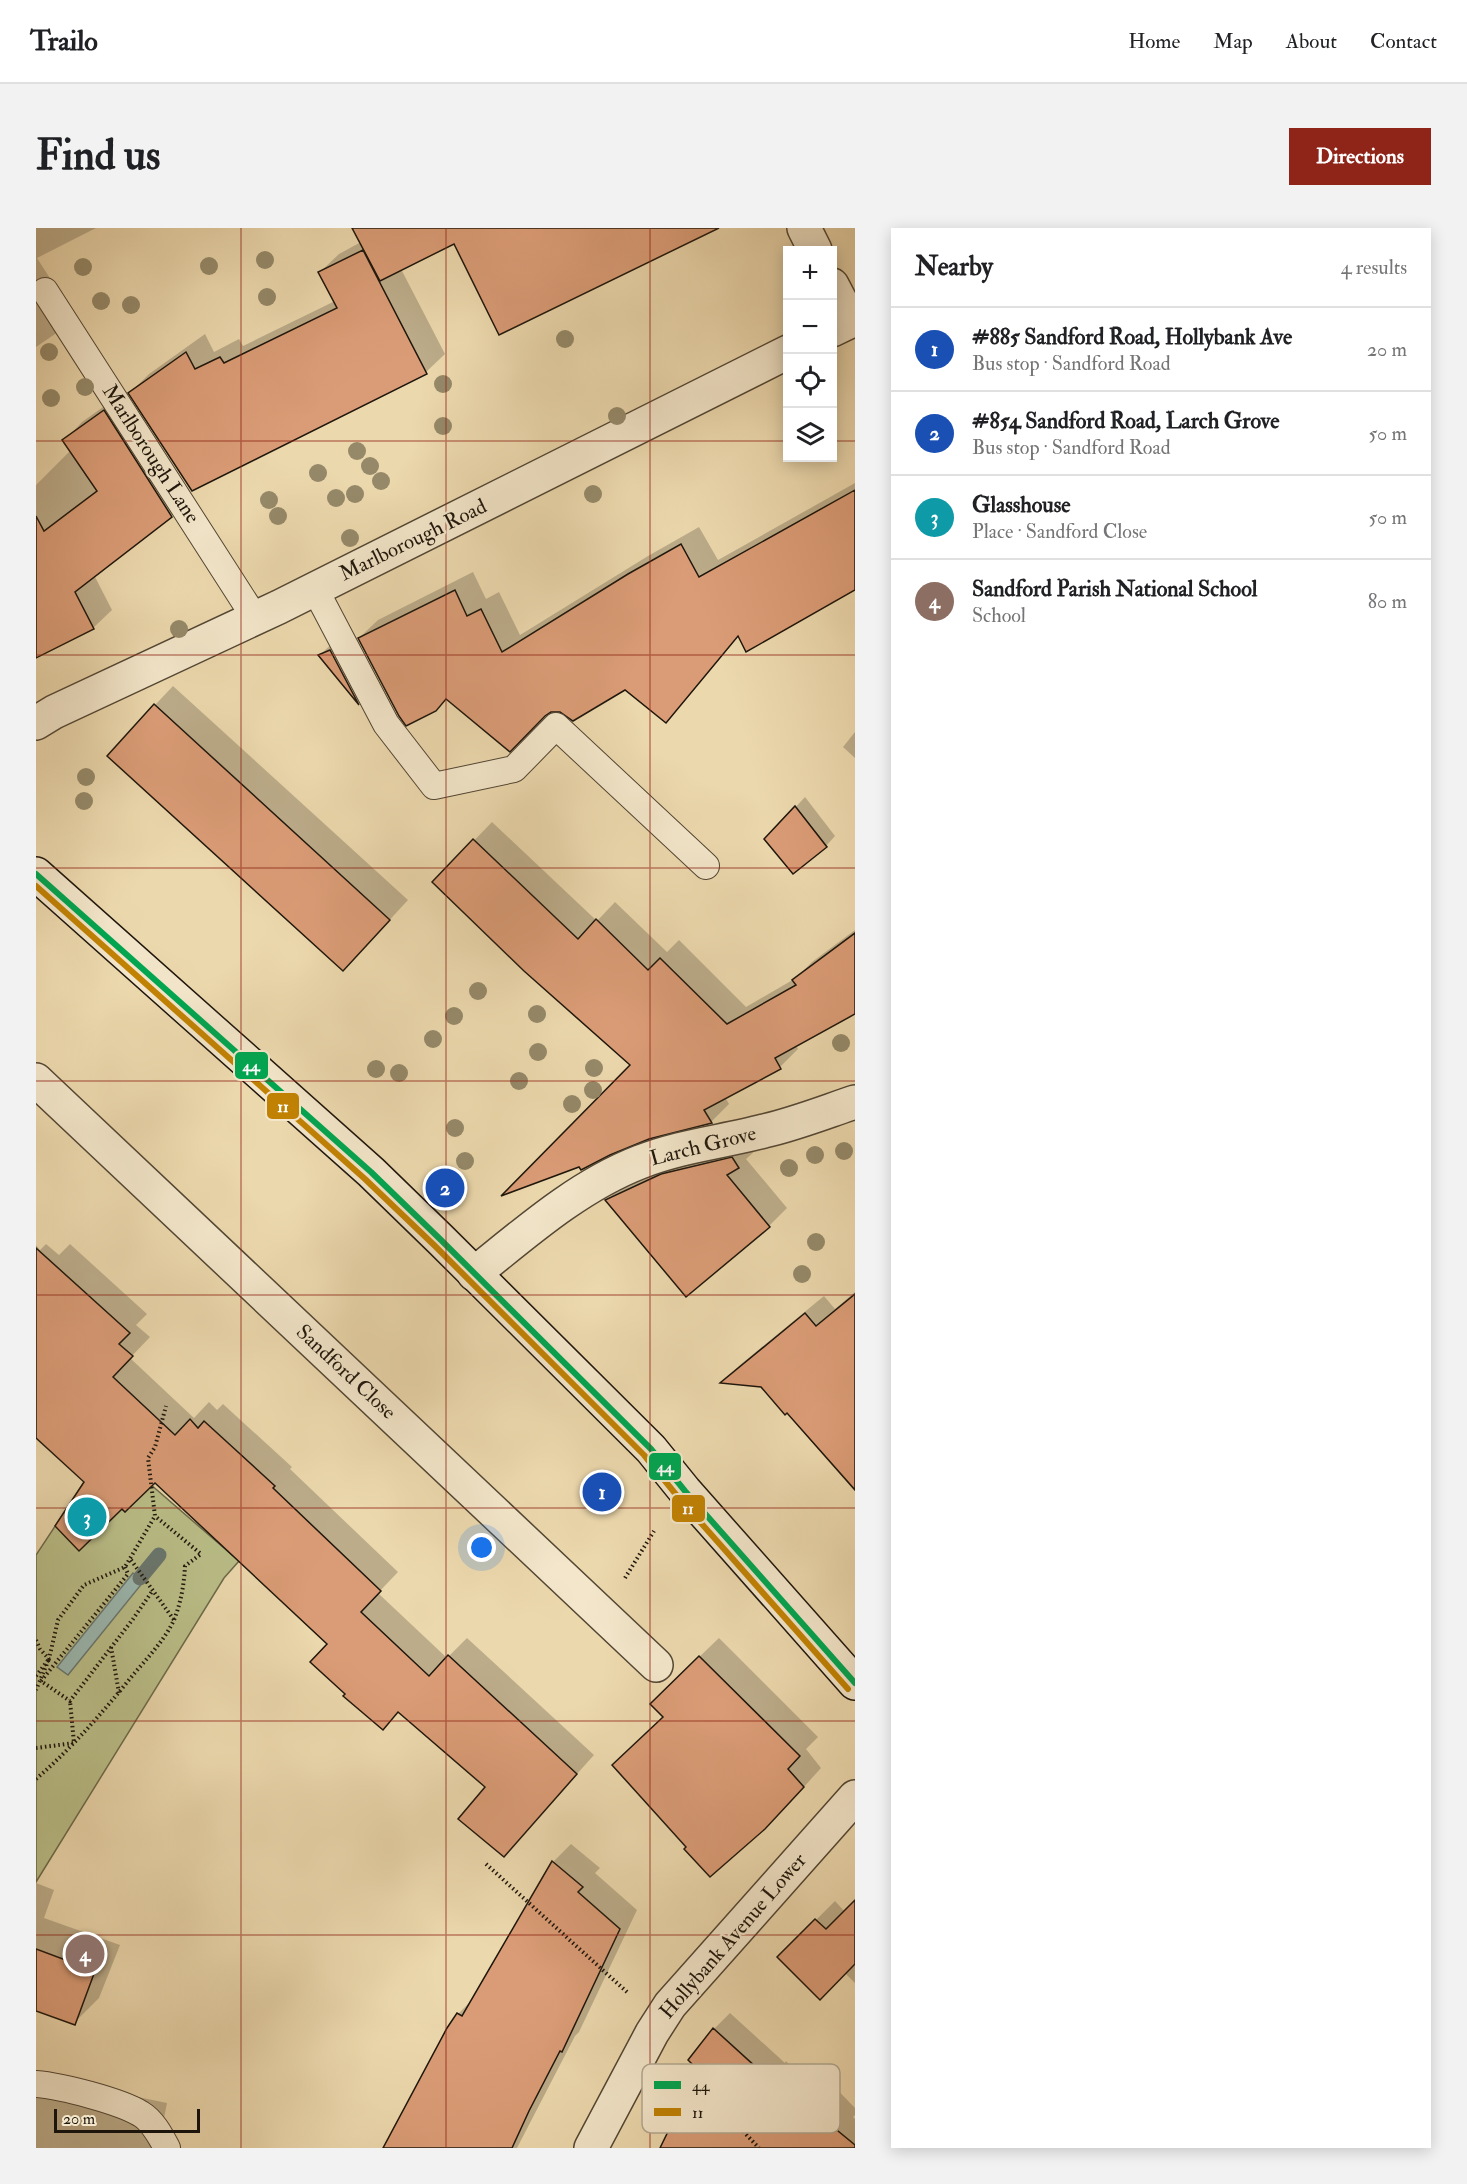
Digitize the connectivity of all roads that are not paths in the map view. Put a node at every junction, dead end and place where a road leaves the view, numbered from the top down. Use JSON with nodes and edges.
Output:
{"nodes":[{"id":1,"x":804,"y":228,"type":"edge"},
{"id":2,"x":813,"y":246,"type":"edge"},
{"id":3,"x":45,"y":291,"type":"dead end"},
{"id":4,"x":837,"y":299,"type":"edge"},
{"id":5,"x":846,"y":323,"type":"edge"},
{"id":6,"x":784,"y":354,"type":"edge"},
{"id":7,"x":315,"y":589,"type":"junction"},
{"id":8,"x":255,"y":618,"type":"junction"},
{"id":9,"x":36,"y":723,"type":"edge"},
{"id":10,"x":706,"y":866,"type":"dead end"},
{"id":11,"x":36,"y":874,"type":"edge"},
{"id":12,"x":36,"y":1080,"type":"edge"},
{"id":13,"x":855,"y":1102,"type":"edge"},
{"id":14,"x":474,"y":1274,"type":"junction"},
{"id":15,"x":656,"y":1665,"type":"dead end"},
{"id":16,"x":855,"y":1683,"type":"edge"},
{"id":17,"x":855,"y":1797,"type":"edge"},
{"id":18,"x":36,"y":2084,"type":"edge"},
{"id":19,"x":167,"y":2148,"type":"edge"},
{"id":20,"x":591,"y":2148,"type":"edge"}],
"edges":[{"from":1,"to":2,"type":"street"},
{"from":3,"to":8,"type":"lane","name":"Marlborough Lane"},
{"from":4,"to":5,"type":"street"},
{"from":6,"to":7,"type":"street","name":"Marlborough Road"},
{"from":7,"to":8,"type":"street","name":"Marlborough Road"},
{"from":7,"to":10,"type":"lane"},
{"from":8,"to":9,"type":"street","name":"Marlborough Road"},
{"from":11,"to":14,"type":"street"},
{"from":12,"to":15,"type":"street","name":"Sandford Close"},
{"from":13,"to":14,"type":"street","name":"Larch Grove"},
{"from":14,"to":16,"type":"street"},
{"from":17,"to":20,"type":"street","name":"Hollybank Avenue Lower"},
{"from":18,"to":19,"type":"lane"}]}
